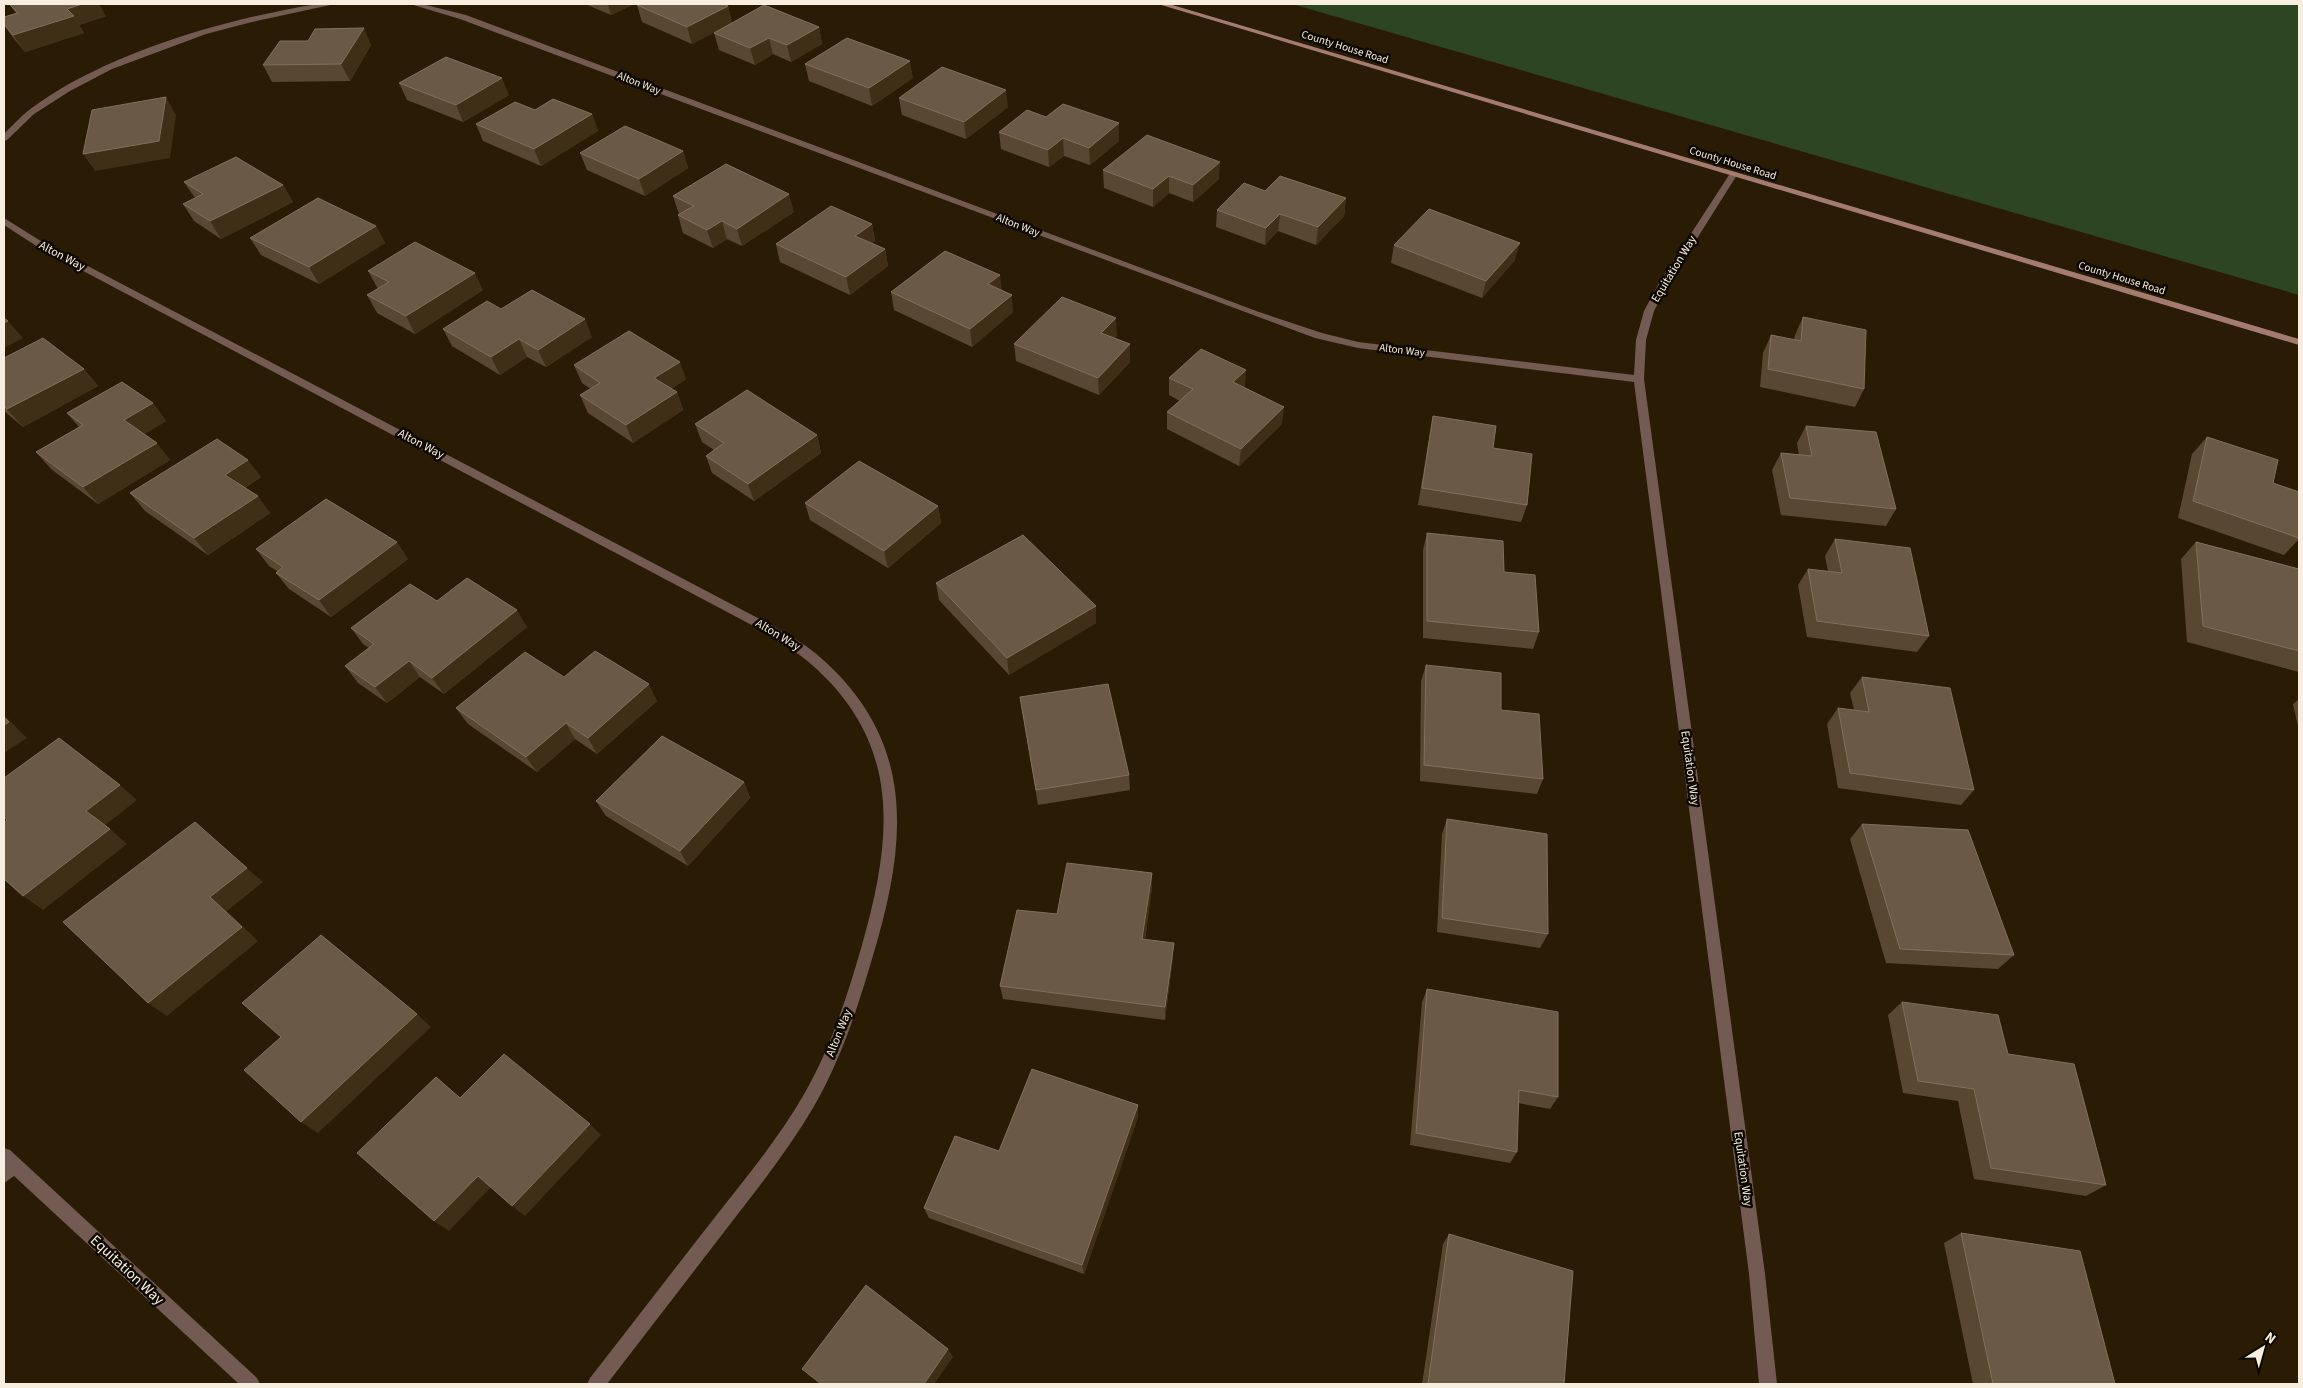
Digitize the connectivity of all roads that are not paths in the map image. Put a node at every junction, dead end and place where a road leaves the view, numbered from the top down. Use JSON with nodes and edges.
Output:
{"nodes":[{"id":1,"x":331,"y":4,"type":"edge"},
{"id":2,"x":414,"y":4,"type":"edge"},
{"id":3,"x":1162,"y":4,"type":"edge"},
{"id":4,"x":4,"y":138,"type":"edge"},
{"id":5,"x":1733,"y":174,"type":"junction"},
{"id":6,"x":4,"y":221,"type":"edge"},
{"id":7,"x":2299,"y":342,"type":"edge"},
{"id":8,"x":1639,"y":379,"type":"junction"},
{"id":9,"x":7,"y":1166,"type":"edge"},
{"id":10,"x":251,"y":1384,"type":"edge"},
{"id":11,"x":596,"y":1384,"type":"edge"},
{"id":12,"x":1768,"y":1384,"type":"edge"}],
"edges":[{"from":1,"to":4,"type":"street"},
{"from":2,"to":8,"type":"street","name":"Alton Way"},
{"from":3,"to":5,"type":"street","name":"County House Road"},
{"from":5,"to":7,"type":"street","name":"County House Road"},
{"from":5,"to":8,"type":"street","name":"Equitation Way"},
{"from":6,"to":11,"type":"street","name":"Alton Way"},
{"from":8,"to":12,"type":"street","name":"Equitation Way"},
{"from":9,"to":10,"type":"street","name":"Equitation Way"}]}
